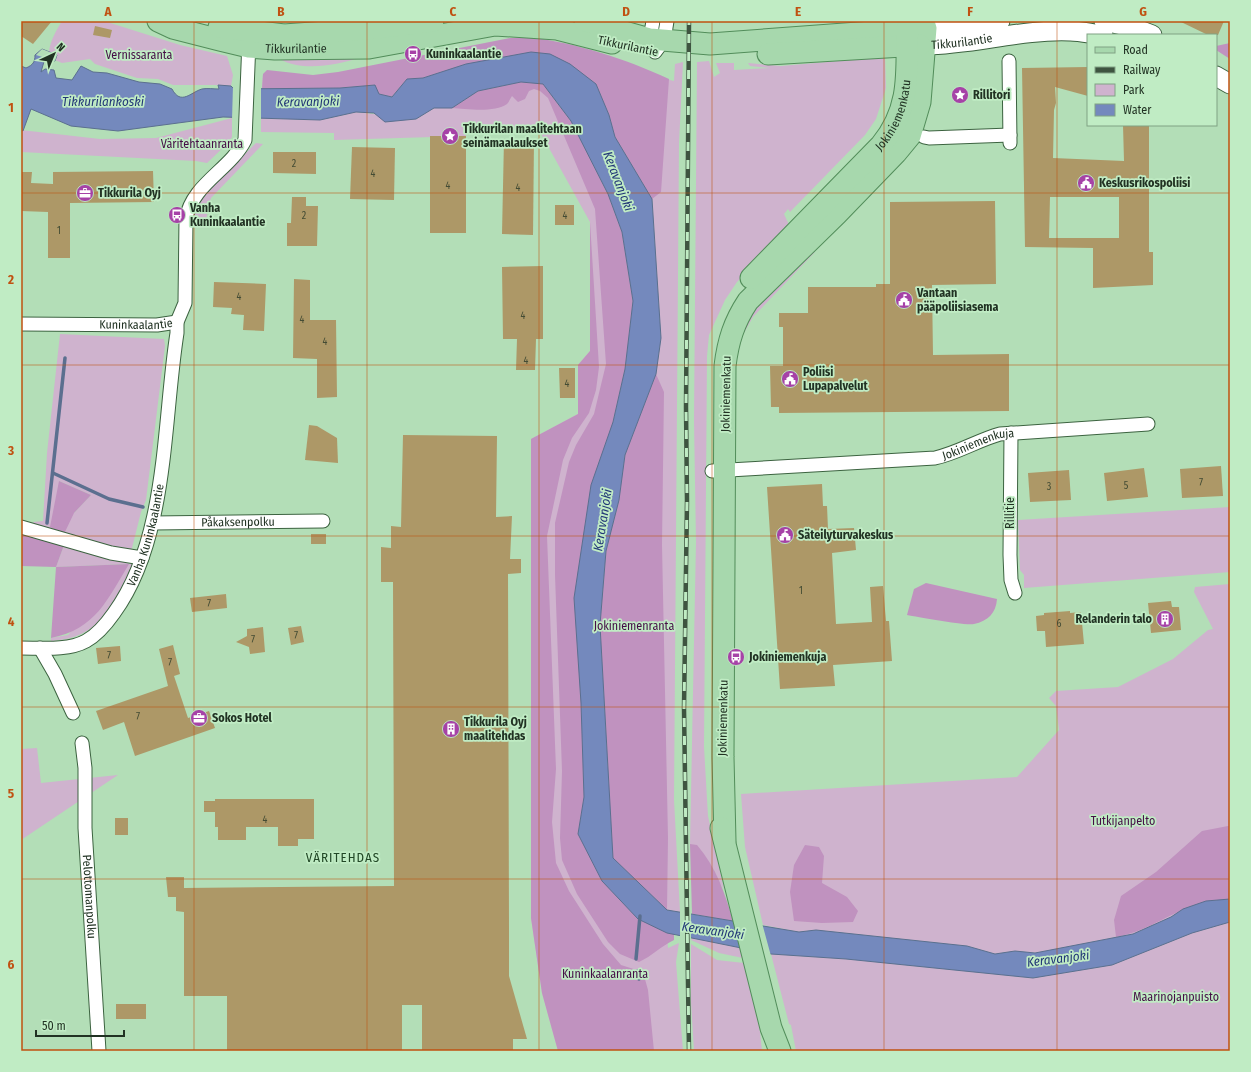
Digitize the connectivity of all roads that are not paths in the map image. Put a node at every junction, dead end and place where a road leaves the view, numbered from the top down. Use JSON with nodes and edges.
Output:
{"nodes":[{"id":1,"x":158,"y":21,"type":"edge"},
{"id":2,"x":189,"y":21,"type":"edge"},
{"id":3,"x":433,"y":21,"type":"edge"},
{"id":4,"x":585,"y":21,"type":"edge"},
{"id":5,"x":1000,"y":21,"type":"edge"},
{"id":6,"x":1104,"y":21,"type":"edge"},
{"id":7,"x":916,"y":31,"type":"edge"},
{"id":8,"x":249,"y":33,"type":"edge"},
{"id":9,"x":1094,"y":34,"type":"edge"},
{"id":10,"x":1149,"y":34,"type":"edge"},
{"id":11,"x":658,"y":35,"type":"edge"},
{"id":12,"x":1009,"y":61,"type":"dead end"},
{"id":13,"x":1217,"y":77,"type":"edge"},
{"id":14,"x":1230,"y":84,"type":"edge"},
{"id":15,"x":924,"y":137,"type":"dead end"},
{"id":16,"x":177,"y":322,"type":"junction"},
{"id":17,"x":21,"y":324,"type":"edge"},
{"id":18,"x":1148,"y":424,"type":"dead end"},
{"id":19,"x":1011,"y":433,"type":"junction"},
{"id":20,"x":718,"y":470,"type":"junction"},
{"id":21,"x":323,"y":521,"type":"dead end"},
{"id":22,"x":153,"y":523,"type":"junction"},
{"id":23,"x":21,"y":527,"type":"edge"},
{"id":24,"x":142,"y":558,"type":"junction"},
{"id":25,"x":1015,"y":592,"type":"dead end"},
{"id":26,"x":21,"y":648,"type":"edge"},
{"id":27,"x":40,"y":648,"type":"junction"},
{"id":28,"x":73,"y":713,"type":"dead end"},
{"id":29,"x":82,"y":743,"type":"dead end"},
{"id":30,"x":771,"y":1028,"type":"junction"},
{"id":31,"x":99,"y":1051,"type":"edge"},
{"id":32,"x":770,"y":1051,"type":"edge"},
{"id":33,"x":780,"y":1051,"type":"edge"}],
"edges":[{"from":1,"to":8,"type":"main road","name":"Tikkurilantie"},
{"from":2,"to":8,"type":"main road","name":"Tikkurilantie"},
{"from":3,"to":8,"type":"main road","name":"Tikkurilantie"},
{"from":4,"to":11,"type":"main road","name":"Tikkurilantie"},
{"from":5,"to":7,"type":"main road","name":"Tikkurilantie"},
{"from":6,"to":10,"type":"main road"},
{"from":7,"to":9,"type":"main road","name":"Tikkurilantie"},
{"from":7,"to":11,"type":"main road","name":"Tikkurilantie"},
{"from":7,"to":20,"type":"main road","name":"Jokiniemenkatu"},
{"from":8,"to":11,"type":"main road","name":"Tikkurilantie"},
{"from":8,"to":16,"type":"street","name":"Kuninkaalantie"},
{"from":12,"to":15,"type":"street"},
{"from":13,"to":14,"type":"main road"},
{"from":16,"to":17,"type":"street","name":"Kuninkaalantie"},
{"from":16,"to":22,"type":"street","name":"Vanha Kuninkaalantie"},
{"from":18,"to":19,"type":"street","name":"Jokiniemenkuja"},
{"from":19,"to":20,"type":"street","name":"Jokiniemenkuja"},
{"from":19,"to":25,"type":"street","name":"Rillitie"},
{"from":20,"to":30,"type":"main road","name":"Jokiniemenkatu"},
{"from":21,"to":22,"type":"street","name":"Påkaksenpolku"},
{"from":22,"to":24,"type":"street","name":"Vanha Kuninkaalantie"},
{"from":23,"to":24,"type":"street"},
{"from":24,"to":27,"type":"street","name":"Vanha Kuninkaalantie"},
{"from":26,"to":27,"type":"street","name":"Vanha Kuninkaalantie"},
{"from":27,"to":28,"type":"street"},
{"from":29,"to":31,"type":"street","name":"Pelottomanpolku"},
{"from":30,"to":32,"type":"main road","name":"Jokiniemenkatu"},
{"from":30,"to":33,"type":"main road","name":"Jokiniemenkatu"}]}
